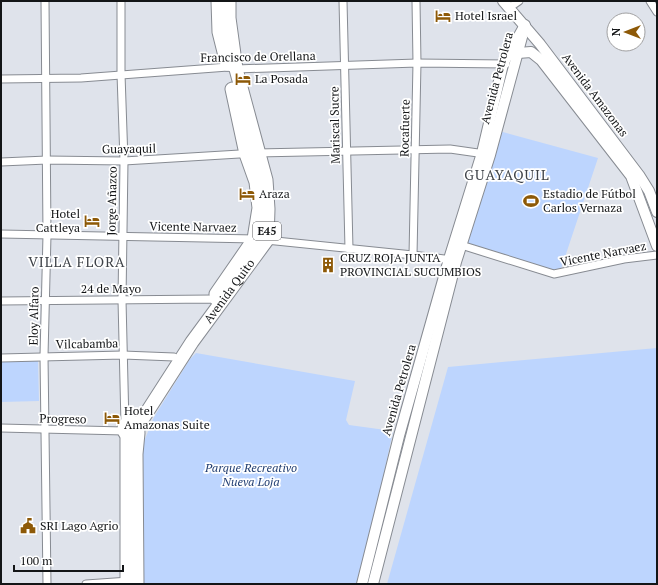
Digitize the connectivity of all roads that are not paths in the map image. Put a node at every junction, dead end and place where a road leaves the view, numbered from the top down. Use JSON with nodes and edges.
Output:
{"nodes":[{"id":1,"x":45,"y":1,"type":"edge"},
{"id":2,"x":121,"y":1,"type":"edge"},
{"id":3,"x":218,"y":1,"type":"edge"},
{"id":4,"x":229,"y":1,"type":"edge"},
{"id":5,"x":343,"y":1,"type":"edge"},
{"id":6,"x":416,"y":1,"type":"edge"},
{"id":7,"x":519,"y":1,"type":"edge"},
{"id":8,"x":650,"y":1,"type":"edge"},
{"id":9,"x":506,"y":5,"type":"edge"},
{"id":10,"x":657,"y":12,"type":"edge"},
{"id":11,"x":524,"y":25,"type":"junction"},
{"id":12,"x":518,"y":53,"type":"junction"},
{"id":13,"x":417,"y":63,"type":"junction"},
{"id":14,"x":515,"y":63,"type":"junction"},
{"id":15,"x":503,"y":64,"type":"junction"},
{"id":16,"x":344,"y":67,"type":"junction"},
{"id":17,"x":232,"y":68,"type":"junction"},
{"id":18,"x":121,"y":74,"type":"junction"},
{"id":19,"x":1,"y":79,"type":"edge"},
{"id":20,"x":46,"y":79,"type":"junction"},
{"id":21,"x":416,"y":151,"type":"junction"},
{"id":22,"x":346,"y":152,"type":"junction"},
{"id":23,"x":252,"y":153,"type":"junction"},
{"id":24,"x":486,"y":154,"type":"junction"},
{"id":25,"x":47,"y":160,"type":"junction"},
{"id":26,"x":124,"y":161,"type":"junction"},
{"id":27,"x":1,"y":162,"type":"edge"},
{"id":28,"x":657,"y":212,"type":"edge"},
{"id":29,"x":1,"y":234,"type":"edge"},
{"id":30,"x":47,"y":235,"type":"junction"},
{"id":31,"x":122,"y":237,"type":"junction"},
{"id":32,"x":261,"y":239,"type":"junction"},
{"id":33,"x":462,"y":245,"type":"junction"},
{"id":34,"x":657,"y":246,"type":"edge"},
{"id":35,"x":349,"y":249,"type":"junction"},
{"id":36,"x":413,"y":254,"type":"junction"},
{"id":37,"x":657,"y":255,"type":"edge"},
{"id":38,"x":452,"y":260,"type":"junction"},
{"id":39,"x":45,"y":300,"type":"junction"},
{"id":40,"x":122,"y":300,"type":"junction"},
{"id":41,"x":1,"y":301,"type":"edge"},
{"id":42,"x":215,"y":302,"type":"junction"},
{"id":43,"x":123,"y":354,"type":"junction"},
{"id":44,"x":44,"y":356,"type":"junction"},
{"id":45,"x":174,"y":357,"type":"junction"},
{"id":46,"x":1,"y":358,"type":"edge"},
{"id":47,"x":1,"y":428,"type":"edge"},
{"id":48,"x":46,"y":429,"type":"junction"},
{"id":49,"x":131,"y":429,"type":"junction"},
{"id":50,"x":132,"y":583,"type":"edge"},
{"id":51,"x":47,"y":584,"type":"edge"},
{"id":52,"x":86,"y":584,"type":"edge"},
{"id":53,"x":362,"y":584,"type":"edge"},
{"id":54,"x":373,"y":584,"type":"edge"}],
"edges":[{"from":1,"to":20,"type":"street","name":"Eloy Alfaro"},
{"from":2,"to":18,"type":"street","name":"Jorge Añazco"},
{"from":3,"to":17,"type":"highway","number":"E45"},
{"from":4,"to":17,"type":"highway","number":"E45"},
{"from":5,"to":16,"type":"street","name":"Mariscal Sucre"},
{"from":6,"to":13,"type":"street","name":"Rocafuerte"},
{"from":7,"to":9,"type":"street"},
{"from":8,"to":10,"type":"street"},
{"from":9,"to":11,"type":"main road","name":"Avenida Amazonas"},
{"from":11,"to":12,"type":"main road","name":"Avenida Petrolera"},
{"from":11,"to":15,"type":"main road","name":"Avenida Petrolera"},
{"from":11,"to":28,"type":"main road","name":"Avenida Amazonas"},
{"from":12,"to":14,"type":"main road","name":"Avenida Petrolera"},
{"from":12,"to":34,"type":"main road","name":"Avenida Amazonas"},
{"from":13,"to":15,"type":"street","name":"Francisco de Orellana"},
{"from":13,"to":16,"type":"street","name":"Francisco de Orellana"},
{"from":13,"to":21,"type":"street","name":"Rocafuerte"},
{"from":14,"to":15,"type":"street","name":"Francisco de Orellana"},
{"from":14,"to":24,"type":"main road","name":"Avenida Petrolera"},
{"from":15,"to":24,"type":"main road","name":"Avenida Petrolera"},
{"from":16,"to":17,"type":"street","name":"Francisco de Orellana"},
{"from":16,"to":22,"type":"street","name":"Mariscal Sucre"},
{"from":17,"to":18,"type":"street","name":"Francisco de Orellana"},
{"from":17,"to":23,"type":"highway","number":"E45"},
{"from":18,"to":20,"type":"street","name":"Francisco de Orellana"},
{"from":18,"to":26,"type":"street","name":"Jorge Añazco"},
{"from":19,"to":20,"type":"street","name":"Francisco de Orellana"},
{"from":20,"to":25,"type":"street","name":"Eloy Alfaro"},
{"from":21,"to":22,"type":"street","name":"Guayaquil"},
{"from":21,"to":24,"type":"street","name":"Guayaquil"},
{"from":21,"to":36,"type":"street","name":"Rocafuerte"},
{"from":22,"to":23,"type":"street","name":"Guayaquil"},
{"from":22,"to":35,"type":"street","name":"Mariscal Sucre"},
{"from":23,"to":26,"type":"street","name":"Guayaquil"},
{"from":23,"to":32,"type":"highway","number":"E45"},
{"from":24,"to":33,"type":"main road","name":"Avenida Petrolera"},
{"from":24,"to":38,"type":"main road","name":"Avenida Petrolera"},
{"from":25,"to":26,"type":"street","name":"Guayaquil"},
{"from":25,"to":27,"type":"street","name":"Guayaquil"},
{"from":25,"to":30,"type":"street","name":"Eloy Alfaro"},
{"from":26,"to":31,"type":"street","name":"Jorge Añazco"},
{"from":29,"to":30,"type":"street","name":"Vicente Narvaez"},
{"from":30,"to":31,"type":"street","name":"Vicente Narvaez"},
{"from":30,"to":39,"type":"street","name":"Eloy Alfaro"},
{"from":31,"to":32,"type":"street","name":"Vicente Narvaez"},
{"from":31,"to":40,"type":"street","name":"Jorge Añazco"},
{"from":32,"to":35,"type":"street","name":"Vicente Narvaez"},
{"from":32,"to":42,"type":"highway","name":"Avenida Quito","number":"E45"},
{"from":33,"to":37,"type":"street","name":"Vicente Narvaez"},
{"from":33,"to":38,"type":"main road","name":"Avenida Petrolera"},
{"from":35,"to":36,"type":"street","name":"Vicente Narvaez"},
{"from":36,"to":38,"type":"street","name":"Vicente Narvaez"},
{"from":38,"to":53,"type":"main road","name":"Avenida Petrolera"},
{"from":38,"to":54,"type":"main road","name":"Avenida Petrolera"},
{"from":39,"to":40,"type":"street","name":"24 de Mayo"},
{"from":39,"to":41,"type":"street","name":"24 de Mayo"},
{"from":39,"to":44,"type":"street","name":"Eloy Alfaro"},
{"from":40,"to":42,"type":"street","name":"24 de Mayo"},
{"from":40,"to":43,"type":"street","name":"Jorge Añazco"},
{"from":42,"to":45,"type":"highway","name":"Avenida Quito","number":"E45"},
{"from":42,"to":49,"type":"highway","name":"Avenida Quito","number":"E45"},
{"from":43,"to":44,"type":"street","name":"Vilcabamba"},
{"from":43,"to":45,"type":"street","name":"Vilcabamba"},
{"from":43,"to":49,"type":"street","name":"Jorge Añazco"},
{"from":44,"to":46,"type":"street","name":"Vilcabamba"},
{"from":44,"to":48,"type":"street","name":"Eloy Alfaro"},
{"from":45,"to":49,"type":"highway","name":"Avenida Quito","number":"E45"},
{"from":47,"to":48,"type":"street","name":"Progreso"},
{"from":48,"to":49,"type":"street","name":"Progreso"},
{"from":48,"to":51,"type":"street","name":"Eloy Alfaro"},
{"from":49,"to":50,"type":"highway"},
{"from":50,"to":52,"type":"street"}]}
